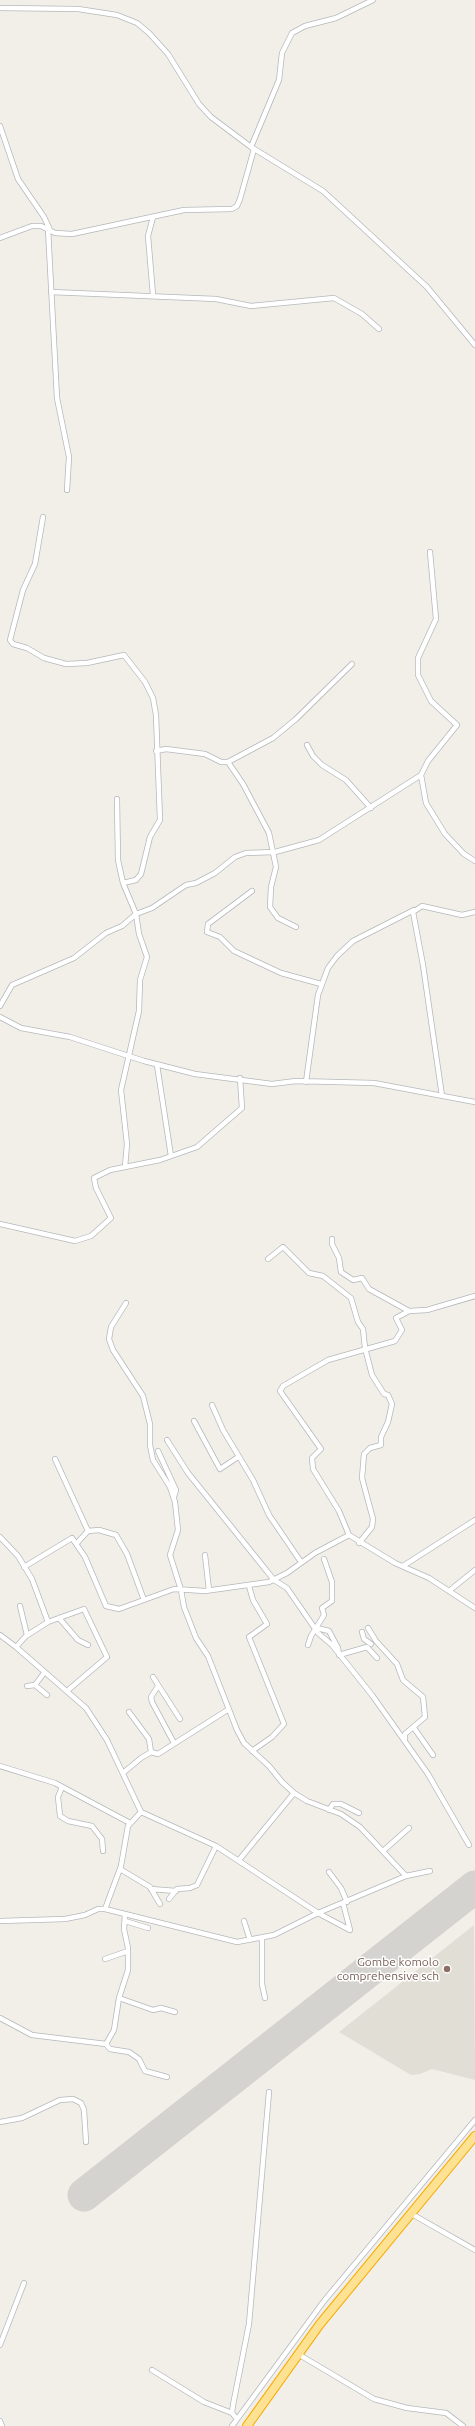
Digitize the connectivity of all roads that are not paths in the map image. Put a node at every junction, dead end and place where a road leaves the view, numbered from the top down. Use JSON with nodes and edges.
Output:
{"nodes":[{"id":1,"x":373,"y":0,"type":"edge"},
{"id":2,"x":0,"y":8,"type":"edge"},
{"id":3,"x":0,"y":126,"type":"edge"},
{"id":4,"x":252,"y":148,"type":"junction"},
{"id":5,"x":153,"y":217,"type":"junction"},
{"id":6,"x":49,"y":230,"type":"junction"},
{"id":7,"x":0,"y":238,"type":"edge"},
{"id":8,"x":51,"y":292,"type":"junction"},
{"id":9,"x":153,"y":295,"type":"junction"},
{"id":10,"x":379,"y":330,"type":"dead end"},
{"id":11,"x":475,"y":346,"type":"edge"},
{"id":12,"x":67,"y":490,"type":"dead end"},
{"id":13,"x":43,"y":517,"type":"dead end"},
{"id":14,"x":430,"y":552,"type":"dead end"},
{"id":15,"x":352,"y":664,"type":"dead end"},
{"id":16,"x":307,"y":745,"type":"dead end"},
{"id":17,"x":156,"y":751,"type":"junction"},
{"id":18,"x":228,"y":762,"type":"junction"},
{"id":19,"x":421,"y":775,"type":"junction"},
{"id":20,"x":117,"y":799,"type":"dead end"},
{"id":21,"x":371,"y":808,"type":"junction"},
{"id":22,"x":274,"y":852,"type":"junction"},
{"id":23,"x":475,"y":861,"type":"edge"},
{"id":24,"x":123,"y":883,"type":"junction"},
{"id":25,"x":252,"y":891,"type":"dead end"},
{"id":26,"x":414,"y":910,"type":"junction"},
{"id":27,"x":475,"y":912,"type":"edge"},
{"id":28,"x":136,"y":914,"type":"junction"},
{"id":29,"x":296,"y":927,"type":"dead end"},
{"id":30,"x":321,"y":984,"type":"junction"},
{"id":31,"x":0,"y":1006,"type":"edge"},
{"id":32,"x":0,"y":1017,"type":"edge"},
{"id":33,"x":127,"y":1055,"type":"junction"},
{"id":34,"x":156,"y":1065,"type":"junction"},
{"id":35,"x":240,"y":1078,"type":"junction"},
{"id":36,"x":306,"y":1082,"type":"junction"},
{"id":37,"x":442,"y":1096,"type":"junction"},
{"id":38,"x":475,"y":1102,"type":"edge"},
{"id":39,"x":171,"y":1156,"type":"junction"},
{"id":40,"x":125,"y":1167,"type":"junction"},
{"id":41,"x":0,"y":1224,"type":"edge"},
{"id":42,"x":332,"y":1240,"type":"dead end"},
{"id":43,"x":268,"y":1259,"type":"dead end"},
{"id":44,"x":475,"y":1296,"type":"edge"},
{"id":45,"x":126,"y":1302,"type":"dead end"},
{"id":46,"x":409,"y":1312,"type":"junction"},
{"id":47,"x":365,"y":1348,"type":"junction"},
{"id":48,"x":212,"y":1405,"type":"dead end"},
{"id":49,"x":194,"y":1421,"type":"dead end"},
{"id":50,"x":167,"y":1440,"type":"dead end"},
{"id":51,"x":158,"y":1451,"type":"dead end"},
{"id":52,"x":238,"y":1457,"type":"junction"},
{"id":53,"x":55,"y":1459,"type":"dead end"},
{"id":54,"x":174,"y":1497,"type":"junction"},
{"id":55,"x":475,"y":1520,"type":"edge"},
{"id":56,"x":88,"y":1531,"type":"junction"},
{"id":57,"x":349,"y":1535,"type":"junction"},
{"id":58,"x":0,"y":1537,"type":"edge"},
{"id":59,"x":77,"y":1543,"type":"junction"},
{"id":60,"x":359,"y":1543,"type":"junction"},
{"id":61,"x":205,"y":1555,"type":"dead end"},
{"id":62,"x":324,"y":1559,"type":"dead end"},
{"id":63,"x":301,"y":1562,"type":"junction"},
{"id":64,"x":24,"y":1566,"type":"junction"},
{"id":65,"x":403,"y":1566,"type":"junction"},
{"id":66,"x":475,"y":1570,"type":"edge"},
{"id":67,"x":274,"y":1580,"type":"junction"},
{"id":68,"x":249,"y":1586,"type":"junction"},
{"id":69,"x":182,"y":1590,"type":"junction"},
{"id":70,"x":210,"y":1590,"type":"junction"},
{"id":71,"x":449,"y":1591,"type":"junction"},
{"id":72,"x":144,"y":1600,"type":"junction"},
{"id":73,"x":20,"y":1606,"type":"dead end"},
{"id":74,"x":475,"y":1608,"type":"edge"},
{"id":75,"x":59,"y":1618,"type":"junction"},
{"id":76,"x":48,"y":1622,"type":"junction"},
{"id":77,"x":368,"y":1628,"type":"dead end"},
{"id":78,"x":316,"y":1629,"type":"junction"},
{"id":79,"x":362,"y":1632,"type":"dead end"},
{"id":80,"x":0,"y":1635,"type":"edge"},
{"id":81,"x":27,"y":1635,"type":"junction"},
{"id":82,"x":376,"y":1641,"type":"junction"},
{"id":83,"x":88,"y":1645,"type":"dead end"},
{"id":84,"x":308,"y":1645,"type":"dead end"},
{"id":85,"x":369,"y":1645,"type":"junction"},
{"id":86,"x":16,"y":1647,"type":"junction"},
{"id":87,"x":339,"y":1655,"type":"junction"},
{"id":88,"x":378,"y":1658,"type":"dead end"},
{"id":89,"x":44,"y":1672,"type":"junction"},
{"id":90,"x":153,"y":1677,"type":"dead end"},
{"id":91,"x":35,"y":1685,"type":"junction"},
{"id":92,"x":27,"y":1686,"type":"dead end"},
{"id":93,"x":158,"y":1686,"type":"junction"},
{"id":94,"x":67,"y":1691,"type":"junction"},
{"id":95,"x":47,"y":1695,"type":"dead end"},
{"id":96,"x":229,"y":1709,"type":"junction"},
{"id":97,"x":129,"y":1712,"type":"dead end"},
{"id":98,"x":180,"y":1719,"type":"dead end"},
{"id":99,"x":414,"y":1728,"type":"junction"},
{"id":100,"x":406,"y":1743,"type":"junction"},
{"id":101,"x":174,"y":1744,"type":"junction"},
{"id":102,"x":252,"y":1751,"type":"junction"},
{"id":103,"x":151,"y":1752,"type":"junction"},
{"id":104,"x":433,"y":1755,"type":"dead end"},
{"id":105,"x":0,"y":1766,"type":"edge"},
{"id":106,"x":123,"y":1773,"type":"junction"},
{"id":107,"x":62,"y":1787,"type":"junction"},
{"id":108,"x":294,"y":1793,"type":"junction"},
{"id":109,"x":329,"y":1810,"type":"junction"},
{"id":110,"x":141,"y":1812,"type":"junction"},
{"id":111,"x":360,"y":1813,"type":"dead end"},
{"id":112,"x":130,"y":1823,"type":"junction"},
{"id":113,"x":409,"y":1828,"type":"dead end"},
{"id":114,"x":469,"y":1845,"type":"dead end"},
{"id":115,"x":216,"y":1846,"type":"junction"},
{"id":116,"x":103,"y":1851,"type":"dead end"},
{"id":117,"x":384,"y":1851,"type":"junction"},
{"id":118,"x":240,"y":1860,"type":"junction"},
{"id":119,"x":120,"y":1869,"type":"junction"},
{"id":120,"x":430,"y":1871,"type":"dead end"},
{"id":121,"x":329,"y":1872,"type":"dead end"},
{"id":122,"x":406,"y":1876,"type":"junction"},
{"id":123,"x":151,"y":1889,"type":"junction"},
{"id":124,"x":176,"y":1891,"type":"junction"},
{"id":125,"x":169,"y":1899,"type":"dead end"},
{"id":126,"x":345,"y":1902,"type":"junction"},
{"id":127,"x":160,"y":1904,"type":"dead end"},
{"id":128,"x":105,"y":1909,"type":"junction"},
{"id":129,"x":318,"y":1913,"type":"junction"},
{"id":130,"x":125,"y":1914,"type":"junction"},
{"id":131,"x":0,"y":1921,"type":"edge"},
{"id":132,"x":125,"y":1921,"type":"junction"},
{"id":133,"x":244,"y":1921,"type":"dead end"},
{"id":134,"x":148,"y":1928,"type":"dead end"},
{"id":135,"x":262,"y":1937,"type":"junction"},
{"id":136,"x":250,"y":1940,"type":"junction"},
{"id":137,"x":128,"y":1951,"type":"junction"},
{"id":138,"x":105,"y":1960,"type":"dead end"},
{"id":139,"x":119,"y":1998,"type":"junction"},
{"id":140,"x":265,"y":1998,"type":"dead end"},
{"id":141,"x":175,"y":2012,"type":"dead end"},
{"id":142,"x":0,"y":2018,"type":"edge"},
{"id":143,"x":106,"y":2044,"type":"junction"},
{"id":144,"x":167,"y":2077,"type":"dead end"},
{"id":145,"x":269,"y":2092,"type":"dead end"},
{"id":146,"x":475,"y":2120,"type":"edge"},
{"id":147,"x":0,"y":2122,"type":"edge"},
{"id":148,"x":475,"y":2136,"type":"edge"},
{"id":149,"x":86,"y":2142,"type":"dead end"},
{"id":150,"x":410,"y":2213,"type":"junction"},
{"id":151,"x":475,"y":2250,"type":"edge"},
{"id":152,"x":24,"y":2283,"type":"dead end"},
{"id":153,"x":0,"y":2345,"type":"edge"},
{"id":154,"x":298,"y":2354,"type":"junction"},
{"id":155,"x":152,"y":2370,"type":"dead end"},
{"id":156,"x":232,"y":2413,"type":"junction"},
{"id":157,"x":236,"y":2419,"type":"junction"},
{"id":158,"x":0,"y":2420,"type":"edge"},
{"id":159,"x":2,"y":2426,"type":"edge"},
{"id":160,"x":232,"y":2426,"type":"edge"},
{"id":161,"x":247,"y":2426,"type":"edge"},
{"id":162,"x":463,"y":2426,"type":"edge"}],
"edges":[{"from":1,"to":4,"type":"street"},
{"from":2,"to":4,"type":"street"},
{"from":3,"to":6,"type":"street"},
{"from":4,"to":5,"type":"street"},
{"from":4,"to":11,"type":"street"},
{"from":5,"to":6,"type":"street"},
{"from":5,"to":9,"type":"street"},
{"from":6,"to":7,"type":"street"},
{"from":6,"to":8,"type":"street"},
{"from":8,"to":9,"type":"street"},
{"from":8,"to":12,"type":"street"},
{"from":9,"to":10,"type":"street"},
{"from":13,"to":17,"type":"street"},
{"from":14,"to":19,"type":"street"},
{"from":15,"to":18,"type":"street"},
{"from":16,"to":21,"type":"street"},
{"from":17,"to":18,"type":"street"},
{"from":17,"to":24,"type":"street"},
{"from":18,"to":22,"type":"street"},
{"from":19,"to":21,"type":"street"},
{"from":19,"to":23,"type":"street"},
{"from":20,"to":24,"type":"street"},
{"from":21,"to":22,"type":"street"},
{"from":22,"to":28,"type":"street"},
{"from":22,"to":29,"type":"street"},
{"from":24,"to":28,"type":"street"},
{"from":25,"to":30,"type":"street"},
{"from":26,"to":27,"type":"street"},
{"from":26,"to":30,"type":"street"},
{"from":26,"to":37,"type":"street"},
{"from":28,"to":31,"type":"street"},
{"from":28,"to":33,"type":"street"},
{"from":30,"to":36,"type":"street"},
{"from":32,"to":33,"type":"street"},
{"from":33,"to":34,"type":"street"},
{"from":33,"to":40,"type":"street"},
{"from":34,"to":35,"type":"street"},
{"from":34,"to":39,"type":"street"},
{"from":35,"to":36,"type":"street"},
{"from":35,"to":39,"type":"street"},
{"from":36,"to":37,"type":"street"},
{"from":37,"to":38,"type":"street"},
{"from":39,"to":40,"type":"street"},
{"from":40,"to":41,"type":"street"},
{"from":42,"to":46,"type":"street"},
{"from":43,"to":47,"type":"street"},
{"from":44,"to":46,"type":"street"},
{"from":45,"to":54,"type":"street"},
{"from":46,"to":47,"type":"street"},
{"from":47,"to":57,"type":"street"},
{"from":47,"to":60,"type":"street"},
{"from":48,"to":52,"type":"street"},
{"from":49,"to":52,"type":"street"},
{"from":50,"to":67,"type":"street"},
{"from":51,"to":54,"type":"street"},
{"from":52,"to":63,"type":"street"},
{"from":53,"to":56,"type":"street"},
{"from":54,"to":69,"type":"street"},
{"from":55,"to":65,"type":"street"},
{"from":56,"to":59,"type":"street"},
{"from":56,"to":72,"type":"street"},
{"from":57,"to":60,"type":"street"},
{"from":57,"to":63,"type":"street"},
{"from":58,"to":64,"type":"street"},
{"from":59,"to":64,"type":"street"},
{"from":59,"to":72,"type":"street"},
{"from":60,"to":65,"type":"street"},
{"from":61,"to":70,"type":"street"},
{"from":62,"to":78,"type":"street"},
{"from":63,"to":67,"type":"street"},
{"from":64,"to":76,"type":"street"},
{"from":65,"to":71,"type":"street"},
{"from":66,"to":71,"type":"street"},
{"from":67,"to":68,"type":"street"},
{"from":67,"to":78,"type":"street"},
{"from":68,"to":70,"type":"street"},
{"from":68,"to":102,"type":"street"},
{"from":69,"to":70,"type":"street"},
{"from":69,"to":72,"type":"street"},
{"from":69,"to":96,"type":"street"},
{"from":71,"to":74,"type":"street"},
{"from":73,"to":81,"type":"street"},
{"from":75,"to":76,"type":"street"},
{"from":75,"to":83,"type":"street"},
{"from":75,"to":94,"type":"street"},
{"from":76,"to":81,"type":"street"},
{"from":77,"to":82,"type":"street"},
{"from":78,"to":84,"type":"street"},
{"from":78,"to":87,"type":"street"},
{"from":78,"to":87,"type":"street"},
{"from":79,"to":85,"type":"street"},
{"from":80,"to":86,"type":"street"},
{"from":81,"to":86,"type":"street"},
{"from":82,"to":85,"type":"street"},
{"from":82,"to":99,"type":"street"},
{"from":85,"to":87,"type":"street"},
{"from":85,"to":88,"type":"street"},
{"from":86,"to":89,"type":"street"},
{"from":87,"to":100,"type":"street"},
{"from":89,"to":91,"type":"street"},
{"from":89,"to":94,"type":"street"},
{"from":90,"to":93,"type":"street"},
{"from":91,"to":92,"type":"street"},
{"from":91,"to":95,"type":"street"},
{"from":93,"to":98,"type":"street"},
{"from":93,"to":101,"type":"street"},
{"from":94,"to":106,"type":"street"},
{"from":96,"to":101,"type":"street"},
{"from":96,"to":102,"type":"street"},
{"from":97,"to":103,"type":"street"},
{"from":99,"to":100,"type":"street"},
{"from":99,"to":104,"type":"street"},
{"from":100,"to":114,"type":"street"},
{"from":101,"to":103,"type":"street"},
{"from":102,"to":108,"type":"street"},
{"from":103,"to":106,"type":"street"},
{"from":105,"to":107,"type":"street"},
{"from":106,"to":110,"type":"street"},
{"from":107,"to":112,"type":"street"},
{"from":107,"to":116,"type":"street"},
{"from":108,"to":109,"type":"street"},
{"from":108,"to":118,"type":"street"},
{"from":109,"to":111,"type":"street"},
{"from":109,"to":117,"type":"street"},
{"from":110,"to":112,"type":"street"},
{"from":110,"to":115,"type":"street"},
{"from":112,"to":119,"type":"street"},
{"from":113,"to":117,"type":"street"},
{"from":115,"to":118,"type":"street"},
{"from":115,"to":124,"type":"street"},
{"from":117,"to":122,"type":"street"},
{"from":118,"to":129,"type":"street"},
{"from":119,"to":123,"type":"street"},
{"from":119,"to":128,"type":"street"},
{"from":120,"to":122,"type":"street"},
{"from":121,"to":126,"type":"street"},
{"from":122,"to":126,"type":"street"},
{"from":123,"to":124,"type":"street"},
{"from":123,"to":127,"type":"street"},
{"from":124,"to":125,"type":"street"},
{"from":126,"to":129,"type":"street"},
{"from":126,"to":129,"type":"street"},
{"from":128,"to":130,"type":"street"},
{"from":128,"to":131,"type":"street"},
{"from":129,"to":135,"type":"street"},
{"from":130,"to":132,"type":"street"},
{"from":130,"to":136,"type":"street"},
{"from":132,"to":134,"type":"street"},
{"from":132,"to":137,"type":"street"},
{"from":133,"to":136,"type":"street"},
{"from":135,"to":136,"type":"street"},
{"from":135,"to":140,"type":"street"},
{"from":137,"to":138,"type":"street"},
{"from":137,"to":139,"type":"street"},
{"from":139,"to":141,"type":"street"},
{"from":139,"to":143,"type":"street"},
{"from":142,"to":143,"type":"street"},
{"from":143,"to":144,"type":"street"},
{"from":145,"to":156,"type":"street"},
{"from":146,"to":157,"type":"street"},
{"from":147,"to":149,"type":"street"},
{"from":148,"to":150,"type":"highway"},
{"from":150,"to":151,"type":"street"},
{"from":150,"to":154,"type":"highway"},
{"from":152,"to":153,"type":"street"},
{"from":154,"to":161,"type":"highway"},
{"from":154,"to":162,"type":"street"},
{"from":155,"to":156,"type":"street"},
{"from":156,"to":157,"type":"street"},
{"from":157,"to":160,"type":"street"},
{"from":158,"to":159,"type":"street"}]}
